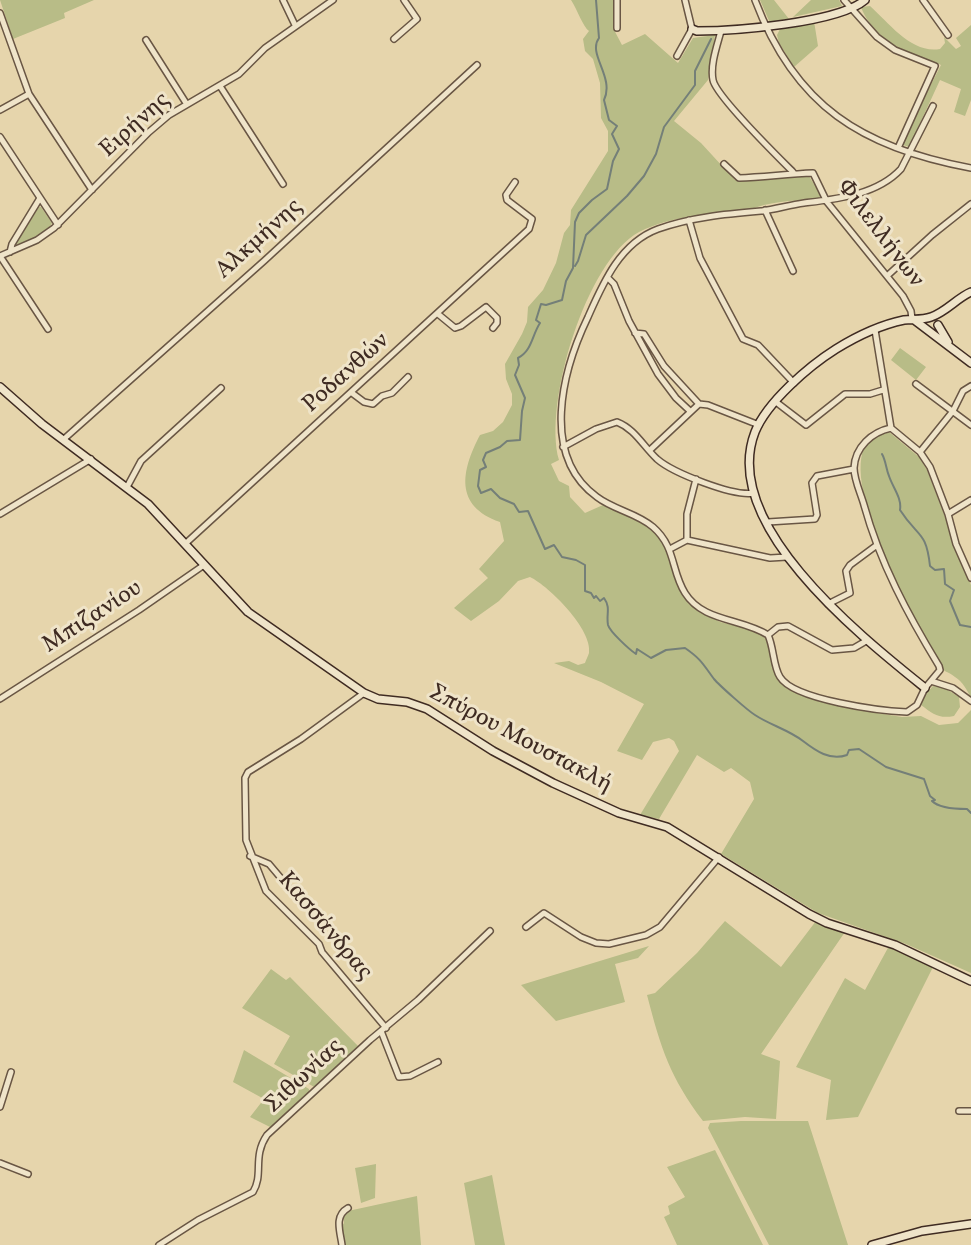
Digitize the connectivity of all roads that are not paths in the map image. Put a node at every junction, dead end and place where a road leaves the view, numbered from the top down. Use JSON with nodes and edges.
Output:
{"nodes":[{"id":1,"x":283,"y":0,"type":"edge"},
{"id":2,"x":333,"y":0,"type":"edge"},
{"id":3,"x":404,"y":0,"type":"edge"},
{"id":4,"x":617,"y":0,"type":"edge"},
{"id":5,"x":685,"y":0,"type":"edge"},
{"id":6,"x":755,"y":0,"type":"edge"},
{"id":7,"x":844,"y":0,"type":"edge"},
{"id":8,"x":865,"y":0,"type":"edge"},
{"id":9,"x":923,"y":0,"type":"edge"},
{"id":10,"x":852,"y":8,"type":"junction"},
{"id":11,"x":0,"y":13,"type":"edge"},
{"id":12,"x":295,"y":25,"type":"junction"},
{"id":13,"x":766,"y":28,"type":"junction"},
{"id":14,"x":617,"y":29,"type":"dead end"},
{"id":15,"x":692,"y":29,"type":"junction"},
{"id":16,"x":720,"y":31,"type":"junction"},
{"id":17,"x":948,"y":35,"type":"dead end"},
{"id":18,"x":394,"y":39,"type":"dead end"},
{"id":19,"x":146,"y":40,"type":"dead end"},
{"id":20,"x":677,"y":56,"type":"dead end"},
{"id":21,"x":477,"y":65,"type":"dead end"},
{"id":22,"x":220,"y":86,"type":"junction"},
{"id":23,"x":29,"y":94,"type":"junction"},
{"id":24,"x":186,"y":103,"type":"junction"},
{"id":25,"x":933,"y":106,"type":"dead end"},
{"id":26,"x":0,"y":110,"type":"edge"},
{"id":27,"x":0,"y":137,"type":"edge"},
{"id":28,"x":898,"y":148,"type":"junction"},
{"id":29,"x":911,"y":153,"type":"junction"},
{"id":30,"x":724,"y":164,"type":"dead end"},
{"id":31,"x":971,"y":168,"type":"edge"},
{"id":32,"x":793,"y":172,"type":"junction"},
{"id":33,"x":516,"y":181,"type":"dead end"},
{"id":34,"x":283,"y":184,"type":"dead end"},
{"id":35,"x":92,"y":190,"type":"junction"},
{"id":36,"x":40,"y":198,"type":"junction"},
{"id":37,"x":827,"y":202,"type":"junction"},
{"id":38,"x":971,"y":204,"type":"edge"},
{"id":39,"x":765,"y":210,"type":"junction"},
{"id":40,"x":689,"y":220,"type":"junction"},
{"id":41,"x":58,"y":225,"type":"junction"},
{"id":42,"x":10,"y":252,"type":"junction"},
{"id":43,"x":0,"y":256,"type":"edge"},
{"id":44,"x":793,"y":271,"type":"dead end"},
{"id":45,"x":887,"y":276,"type":"junction"},
{"id":46,"x":608,"y":278,"type":"junction"},
{"id":47,"x":971,"y":292,"type":"edge"},
{"id":48,"x":949,"y":306,"type":"junction"},
{"id":49,"x":438,"y":314,"type":"junction"},
{"id":50,"x":930,"y":317,"type":"junction"},
{"id":51,"x":912,"y":319,"type":"junction"},
{"id":52,"x":938,"y":324,"type":"junction"},
{"id":53,"x":493,"y":328,"type":"dead end"},
{"id":54,"x":48,"y":329,"type":"dead end"},
{"id":55,"x":927,"y":329,"type":"junction"},
{"id":56,"x":875,"y":330,"type":"junction"},
{"id":57,"x":635,"y":333,"type":"junction"},
{"id":58,"x":953,"y":348,"type":"junction"},
{"id":59,"x":971,"y":357,"type":"edge"},
{"id":60,"x":971,"y":363,"type":"edge"},
{"id":61,"x":408,"y":377,"type":"dead end"},
{"id":62,"x":794,"y":383,"type":"junction"},
{"id":63,"x":916,"y":384,"type":"dead end"},
{"id":64,"x":971,"y":386,"type":"edge"},
{"id":65,"x":0,"y":387,"type":"edge"},
{"id":66,"x":221,"y":388,"type":"dead end"},
{"id":67,"x":883,"y":390,"type":"junction"},
{"id":68,"x":352,"y":393,"type":"junction"},
{"id":69,"x":776,"y":402,"type":"junction"},
{"id":70,"x":699,"y":404,"type":"junction"},
{"id":71,"x":690,"y":411,"type":"junction"},
{"id":72,"x":953,"y":411,"type":"junction"},
{"id":73,"x":759,"y":425,"type":"junction"},
{"id":74,"x":971,"y":425,"type":"edge"},
{"id":75,"x":891,"y":428,"type":"junction"},
{"id":76,"x":64,"y":439,"type":"junction"},
{"id":77,"x":563,"y":447,"type":"junction"},
{"id":78,"x":650,"y":450,"type":"junction"},
{"id":79,"x":920,"y":452,"type":"junction"},
{"id":80,"x":91,"y":459,"type":"junction"},
{"id":81,"x":854,"y":469,"type":"junction"},
{"id":82,"x":696,"y":479,"type":"junction"},
{"id":83,"x":127,"y":487,"type":"junction"},
{"id":84,"x":754,"y":493,"type":"junction"},
{"id":85,"x":971,"y":500,"type":"edge"},
{"id":86,"x":0,"y":514,"type":"edge"},
{"id":87,"x":948,"y":514,"type":"junction"},
{"id":88,"x":768,"y":522,"type":"junction"},
{"id":89,"x":687,"y":540,"type":"junction"},
{"id":90,"x":185,"y":544,"type":"junction"},
{"id":91,"x":877,"y":545,"type":"junction"},
{"id":92,"x":670,"y":549,"type":"junction"},
{"id":93,"x":787,"y":557,"type":"junction"},
{"id":94,"x":204,"y":565,"type":"junction"},
{"id":95,"x":971,"y":578,"type":"edge"},
{"id":96,"x":828,"y":604,"type":"junction"},
{"id":97,"x":768,"y":635,"type":"junction"},
{"id":98,"x":866,"y":641,"type":"junction"},
{"id":99,"x":931,"y":681,"type":"junction"},
{"id":100,"x":925,"y":688,"type":"junction"},
{"id":101,"x":364,"y":694,"type":"junction"},
{"id":102,"x":0,"y":699,"type":"edge"},
{"id":103,"x":971,"y":701,"type":"edge"},
{"id":104,"x":250,"y":856,"type":"junction"},
{"id":105,"x":719,"y":857,"type":"junction"},
{"id":106,"x":296,"y":896,"type":"dead end"},
{"id":107,"x":526,"y":927,"type":"dead end"},
{"id":108,"x":490,"y":931,"type":"dead end"},
{"id":109,"x":971,"y":981,"type":"edge"},
{"id":110,"x":383,"y":1030,"type":"junction"},
{"id":111,"x":438,"y":1062,"type":"dead end"},
{"id":112,"x":11,"y":1072,"type":"dead end"},
{"id":113,"x":0,"y":1107,"type":"edge"},
{"id":114,"x":958,"y":1111,"type":"dead end"},
{"id":115,"x":971,"y":1111,"type":"edge"},
{"id":116,"x":0,"y":1163,"type":"edge"},
{"id":117,"x":28,"y":1174,"type":"dead end"},
{"id":118,"x":348,"y":1208,"type":"dead end"},
{"id":119,"x":971,"y":1224,"type":"edge"},
{"id":120,"x":159,"y":1245,"type":"edge"},
{"id":121,"x":342,"y":1245,"type":"edge"},
{"id":122,"x":872,"y":1245,"type":"edge"}],
"edges":[{"from":1,"to":12,"type":"street"},
{"from":2,"to":12,"type":"street","name":"Ειρήνης"},
{"from":3,"to":18,"type":"street"},
{"from":4,"to":14,"type":"street"},
{"from":5,"to":15,"type":"street"},
{"from":6,"to":13,"type":"street"},
{"from":7,"to":10,"type":"street"},
{"from":8,"to":10,"type":"street"},
{"from":9,"to":17,"type":"street"},
{"from":10,"to":13,"type":"street"},
{"from":10,"to":28,"type":"street"},
{"from":11,"to":23,"type":"street"},
{"from":12,"to":22,"type":"street","name":"Ειρήνης"},
{"from":13,"to":16,"type":"street"},
{"from":13,"to":28,"type":"street"},
{"from":15,"to":16,"type":"street"},
{"from":15,"to":20,"type":"street"},
{"from":16,"to":32,"type":"street"},
{"from":19,"to":24,"type":"street"},
{"from":21,"to":76,"type":"street","name":"Αλκμήνης"},
{"from":22,"to":24,"type":"street","name":"Ειρήνης"},
{"from":22,"to":34,"type":"street"},
{"from":23,"to":26,"type":"street"},
{"from":23,"to":35,"type":"street"},
{"from":24,"to":35,"type":"street","name":"Ειρήνης"},
{"from":25,"to":29,"type":"street"},
{"from":27,"to":36,"type":"street"},
{"from":28,"to":29,"type":"street"},
{"from":29,"to":31,"type":"street"},
{"from":29,"to":37,"type":"street"},
{"from":30,"to":32,"type":"street"},
{"from":32,"to":37,"type":"street","name":"Φιλελλήνων"},
{"from":33,"to":49,"type":"street","name":"Ροδανθών"},
{"from":35,"to":41,"type":"street","name":"Ειρήνης"},
{"from":36,"to":41,"type":"street"},
{"from":36,"to":42,"type":"street"},
{"from":37,"to":39,"type":"street"},
{"from":37,"to":45,"type":"street","name":"Φιλελλήνων"},
{"from":38,"to":45,"type":"street"},
{"from":39,"to":40,"type":"street"},
{"from":39,"to":44,"type":"street"},
{"from":40,"to":46,"type":"street"},
{"from":40,"to":62,"type":"street"},
{"from":41,"to":42,"type":"street","name":"Ειρήνης"},
{"from":42,"to":43,"type":"street","name":"Ειρήνης"},
{"from":43,"to":54,"type":"street"},
{"from":45,"to":51,"type":"street","name":"Φιλελλήνων"},
{"from":46,"to":57,"type":"street"},
{"from":46,"to":77,"type":"street"},
{"from":47,"to":48,"type":"street","name":"Φιλελλήνων"},
{"from":48,"to":50,"type":"street","name":"Φιλελλήνων"},
{"from":48,"to":52,"type":"street","name":"Φιλελλήνων"},
{"from":49,"to":53,"type":"street"},
{"from":49,"to":68,"type":"street","name":"Ροδανθών"},
{"from":50,"to":51,"type":"street"},
{"from":50,"to":52,"type":"street"},
{"from":50,"to":55,"type":"street"},
{"from":51,"to":55,"type":"street"},
{"from":51,"to":56,"type":"street"},
{"from":52,"to":55,"type":"street"},
{"from":52,"to":58,"type":"street"},
{"from":55,"to":58,"type":"street"},
{"from":56,"to":62,"type":"street"},
{"from":56,"to":67,"type":"street"},
{"from":57,"to":70,"type":"street"},
{"from":57,"to":71,"type":"street"},
{"from":58,"to":59,"type":"street"},
{"from":58,"to":60,"type":"street"},
{"from":61,"to":68,"type":"street"},
{"from":62,"to":69,"type":"street"},
{"from":63,"to":72,"type":"street"},
{"from":64,"to":72,"type":"street"},
{"from":65,"to":76,"type":"street","name":"Σπύρου Μουστακλή"},
{"from":66,"to":83,"type":"street"},
{"from":67,"to":69,"type":"street"},
{"from":67,"to":75,"type":"street"},
{"from":68,"to":90,"type":"street","name":"Ροδανθών"},
{"from":69,"to":73,"type":"street"},
{"from":70,"to":71,"type":"street"},
{"from":70,"to":73,"type":"street"},
{"from":71,"to":78,"type":"street"},
{"from":72,"to":74,"type":"street"},
{"from":72,"to":79,"type":"street"},
{"from":73,"to":84,"type":"street"},
{"from":75,"to":79,"type":"street"},
{"from":75,"to":81,"type":"street"},
{"from":76,"to":80,"type":"street","name":"Σπύρου Μουστακλή"},
{"from":77,"to":78,"type":"street"},
{"from":77,"to":92,"type":"street"},
{"from":78,"to":82,"type":"street"},
{"from":79,"to":87,"type":"street"},
{"from":80,"to":83,"type":"street","name":"Σπύρου Μουστακλή"},
{"from":80,"to":86,"type":"street"},
{"from":81,"to":88,"type":"street"},
{"from":81,"to":91,"type":"street"},
{"from":82,"to":84,"type":"street"},
{"from":82,"to":89,"type":"street"},
{"from":83,"to":90,"type":"street","name":"Σπύρου Μουστακλή"},
{"from":84,"to":88,"type":"street"},
{"from":85,"to":87,"type":"street"},
{"from":87,"to":95,"type":"street"},
{"from":88,"to":93,"type":"street"},
{"from":89,"to":92,"type":"street"},
{"from":89,"to":93,"type":"street"},
{"from":90,"to":94,"type":"street","name":"Σπύρου Μουστακλή"},
{"from":91,"to":96,"type":"street"},
{"from":91,"to":99,"type":"street"},
{"from":92,"to":97,"type":"street"},
{"from":93,"to":96,"type":"street"},
{"from":94,"to":101,"type":"street","name":"Σπύρου Μουστακλή"},
{"from":94,"to":102,"type":"street","name":"Μπιζανίου"},
{"from":96,"to":98,"type":"street"},
{"from":97,"to":98,"type":"street"},
{"from":97,"to":100,"type":"street"},
{"from":98,"to":100,"type":"street"},
{"from":99,"to":100,"type":"street"},
{"from":99,"to":103,"type":"street"},
{"from":101,"to":104,"type":"street","name":"Κασσάνδρας"},
{"from":101,"to":105,"type":"street","name":"Σπύρου Μουστακλή"},
{"from":104,"to":106,"type":"street"},
{"from":104,"to":110,"type":"street","name":"Κασσάνδρας"},
{"from":105,"to":107,"type":"street"},
{"from":105,"to":109,"type":"street","name":"Σπύρου Μουστακλή"},
{"from":108,"to":110,"type":"street","name":"Σιθωνίας"},
{"from":110,"to":111,"type":"street","name":"Κασσάνδρας"},
{"from":110,"to":120,"type":"street","name":"Σιθωνίας"},
{"from":112,"to":113,"type":"street"},
{"from":114,"to":115,"type":"street"},
{"from":116,"to":117,"type":"street"},
{"from":118,"to":121,"type":"street"},
{"from":119,"to":122,"type":"street"}]}
